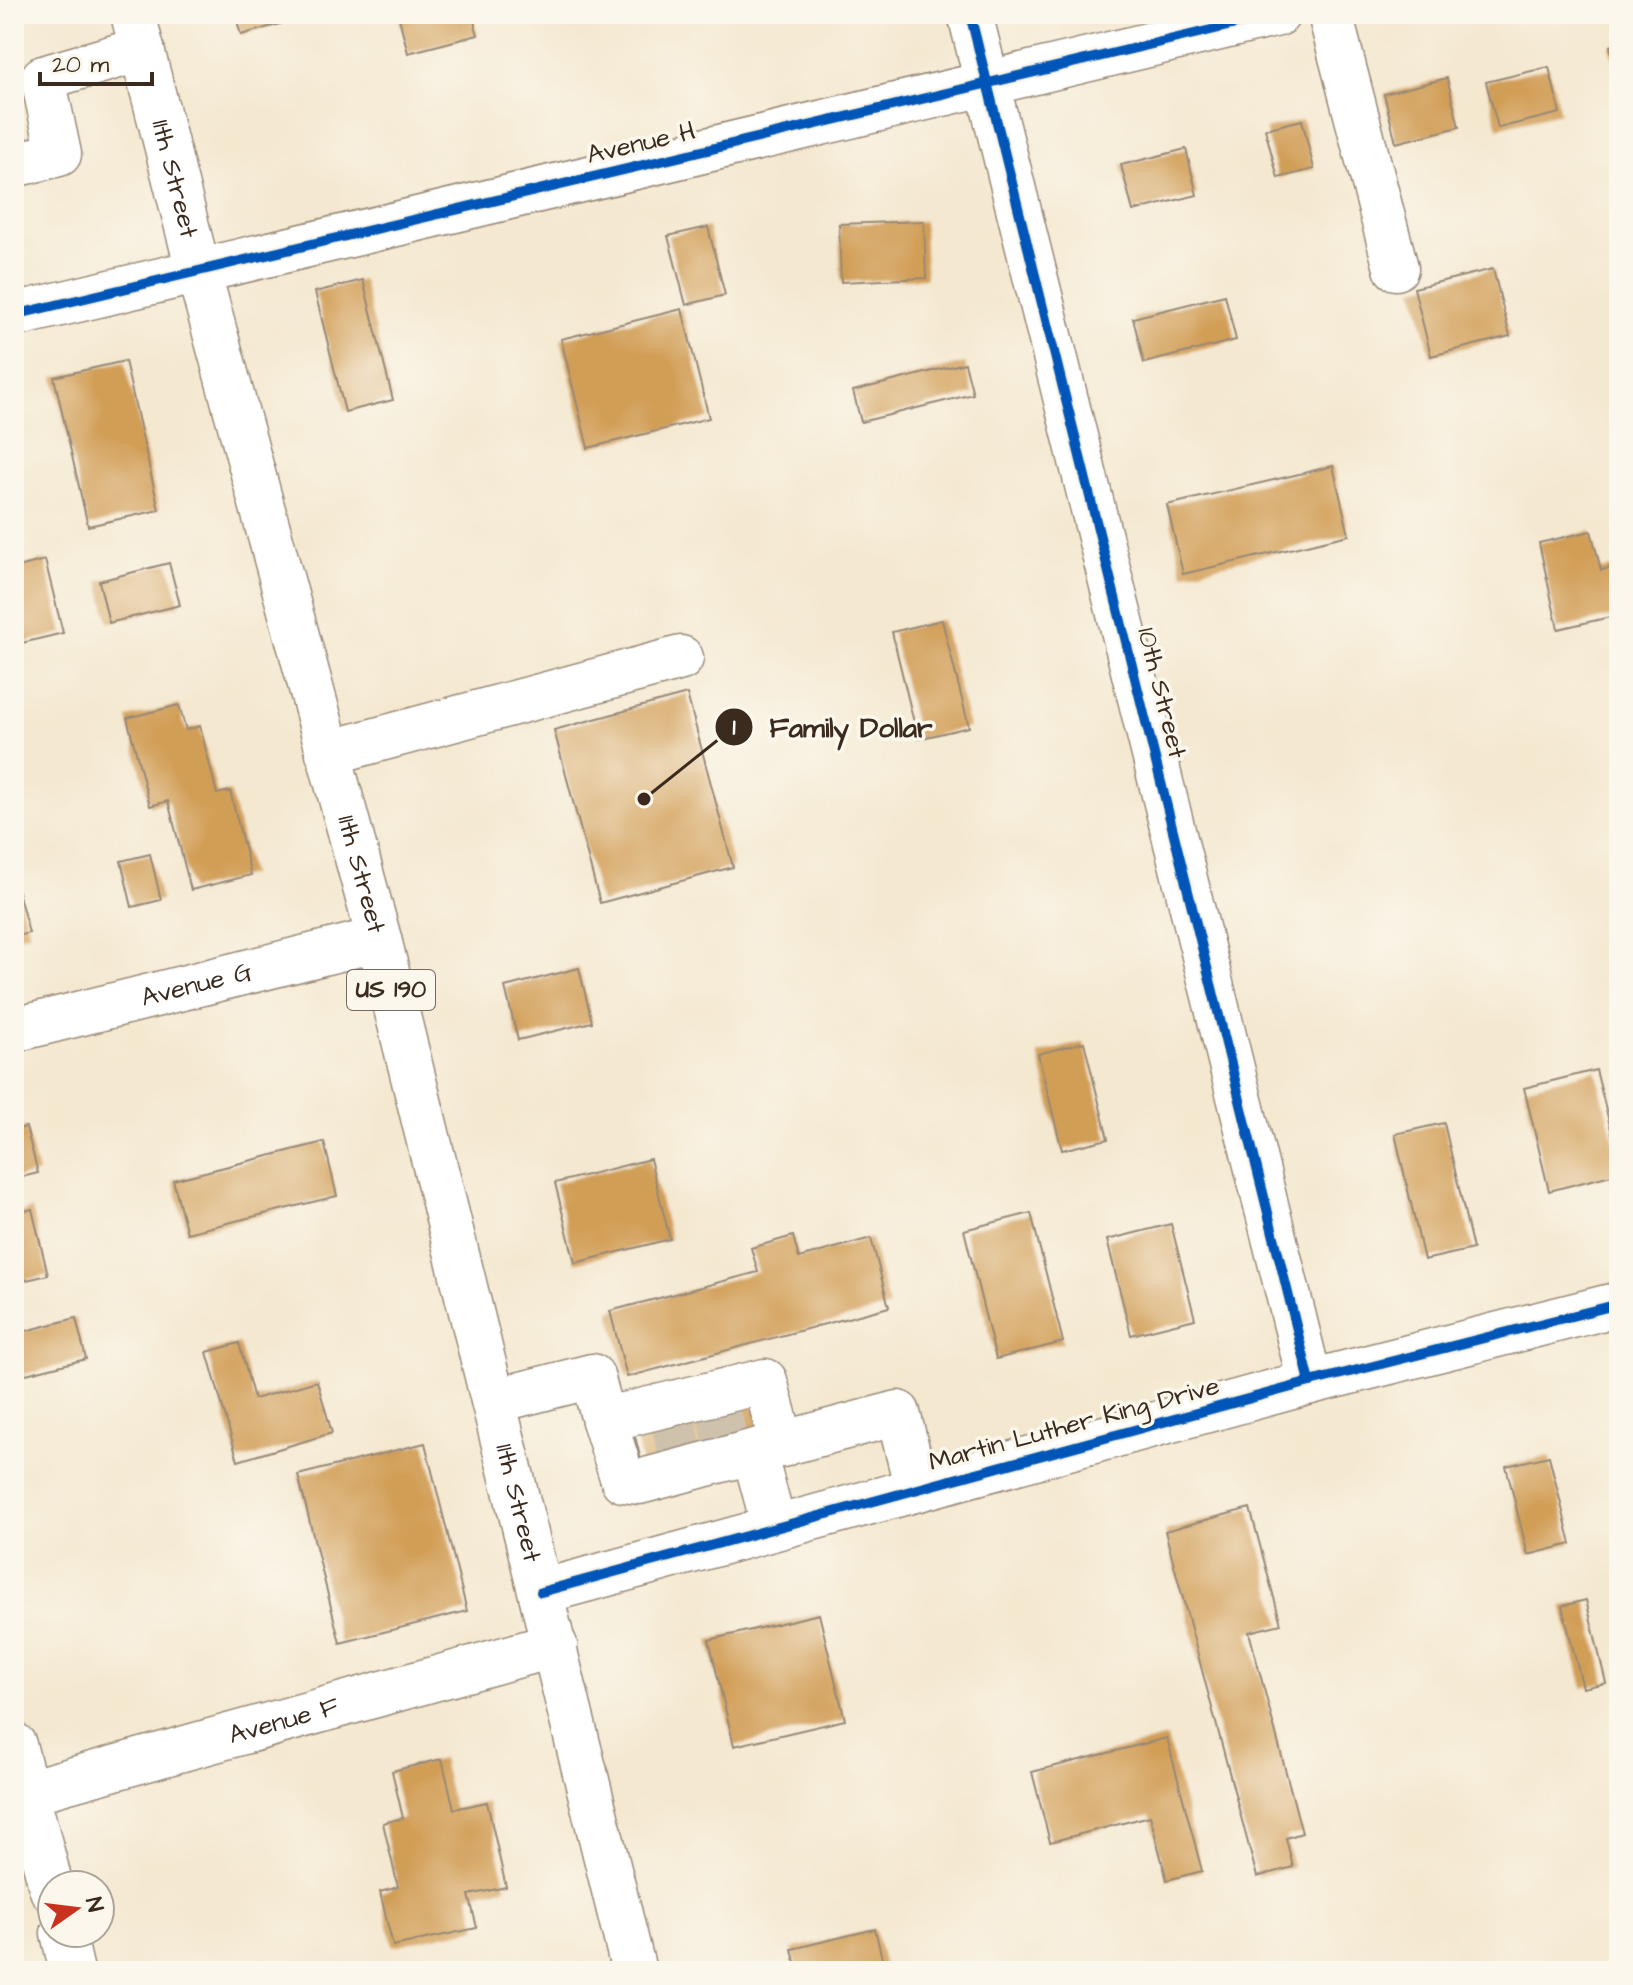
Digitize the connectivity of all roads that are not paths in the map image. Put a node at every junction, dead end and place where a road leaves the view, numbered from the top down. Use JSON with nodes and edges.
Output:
{"nodes":[{"id":1,"x":970,"y":14,"type":"edge"},
{"id":2,"x":1278,"y":14,"type":"edge"},
{"id":3,"x":1330,"y":14,"type":"edge"},
{"id":4,"x":137,"y":31,"type":"edge"},
{"id":5,"x":29,"y":74,"type":"edge"},
{"id":6,"x":988,"y":84,"type":"junction"},
{"id":7,"x":14,"y":165,"type":"edge"},
{"id":8,"x":1396,"y":268,"type":"dead end"},
{"id":9,"x":198,"y":270,"type":"junction"},
{"id":10,"x":14,"y":315,"type":"edge"},
{"id":11,"x":681,"y":658,"type":"dead end"},
{"id":12,"x":328,"y":753,"type":"junction"},
{"id":13,"x":379,"y":939,"type":"junction"},
{"id":14,"x":14,"y":1030,"type":"edge"},
{"id":15,"x":1619,"y":1304,"type":"edge"},
{"id":16,"x":1310,"y":1382,"type":"junction"},
{"id":17,"x":494,"y":1401,"type":"junction"},
{"id":18,"x":604,"y":1420,"type":"junction"},
{"id":19,"x":737,"y":1432,"type":"junction"},
{"id":20,"x":676,"y":1436,"type":"junction"},
{"id":21,"x":917,"y":1489,"type":"junction"},
{"id":22,"x":774,"y":1527,"type":"junction"},
{"id":23,"x":541,"y":1592,"type":"junction"},
{"id":24,"x":555,"y":1645,"type":"junction"},
{"id":25,"x":14,"y":1745,"type":"edge"},
{"id":26,"x":21,"y":1794,"type":"edge"},
{"id":27,"x":45,"y":1869,"type":"edge"},
{"id":28,"x":67,"y":1949,"type":"edge"},
{"id":29,"x":72,"y":1971,"type":"edge"},
{"id":30,"x":634,"y":1971,"type":"edge"}],
"edges":[{"from":1,"to":6,"type":"street","name":"10th Street"},
{"from":2,"to":6,"type":"street","name":"Avenue H"},
{"from":3,"to":8,"type":"street"},
{"from":4,"to":5,"type":"street"},
{"from":4,"to":9,"type":"street","name":"11th Street","number":"US 190"},
{"from":5,"to":7,"type":"street"},
{"from":6,"to":9,"type":"street","name":"Avenue H"},
{"from":6,"to":16,"type":"street","name":"10th Street"},
{"from":9,"to":10,"type":"street","name":"Avenue H"},
{"from":9,"to":12,"type":"street","name":"11th Street","number":"US 190"},
{"from":11,"to":12,"type":"street"},
{"from":12,"to":13,"type":"street","name":"11th Street","number":"US 190"},
{"from":13,"to":14,"type":"street","name":"Avenue G"},
{"from":13,"to":17,"type":"street","name":"11th Street","number":"US 190"},
{"from":15,"to":16,"type":"street","name":"Martin Luther King Drive"},
{"from":16,"to":21,"type":"street","name":"Martin Luther King Drive"},
{"from":17,"to":18,"type":"street"},
{"from":17,"to":23,"type":"street","name":"11th Street","number":"US 190"},
{"from":18,"to":20,"type":"street"},
{"from":18,"to":20,"type":"street"},
{"from":19,"to":20,"type":"street"},
{"from":19,"to":20,"type":"street"},
{"from":19,"to":21,"type":"street"},
{"from":19,"to":22,"type":"street"},
{"from":21,"to":22,"type":"street","name":"Martin Luther King Drive"},
{"from":22,"to":23,"type":"street","name":"Martin Luther King Drive"},
{"from":23,"to":24,"type":"street","name":"11th Street","number":"US 190"},
{"from":24,"to":26,"type":"street","name":"Avenue F"},
{"from":24,"to":30,"type":"street","name":"11th Street","number":"US 190"},
{"from":25,"to":26,"type":"street"},
{"from":26,"to":27,"type":"street"},
{"from":28,"to":29,"type":"street"}]}
